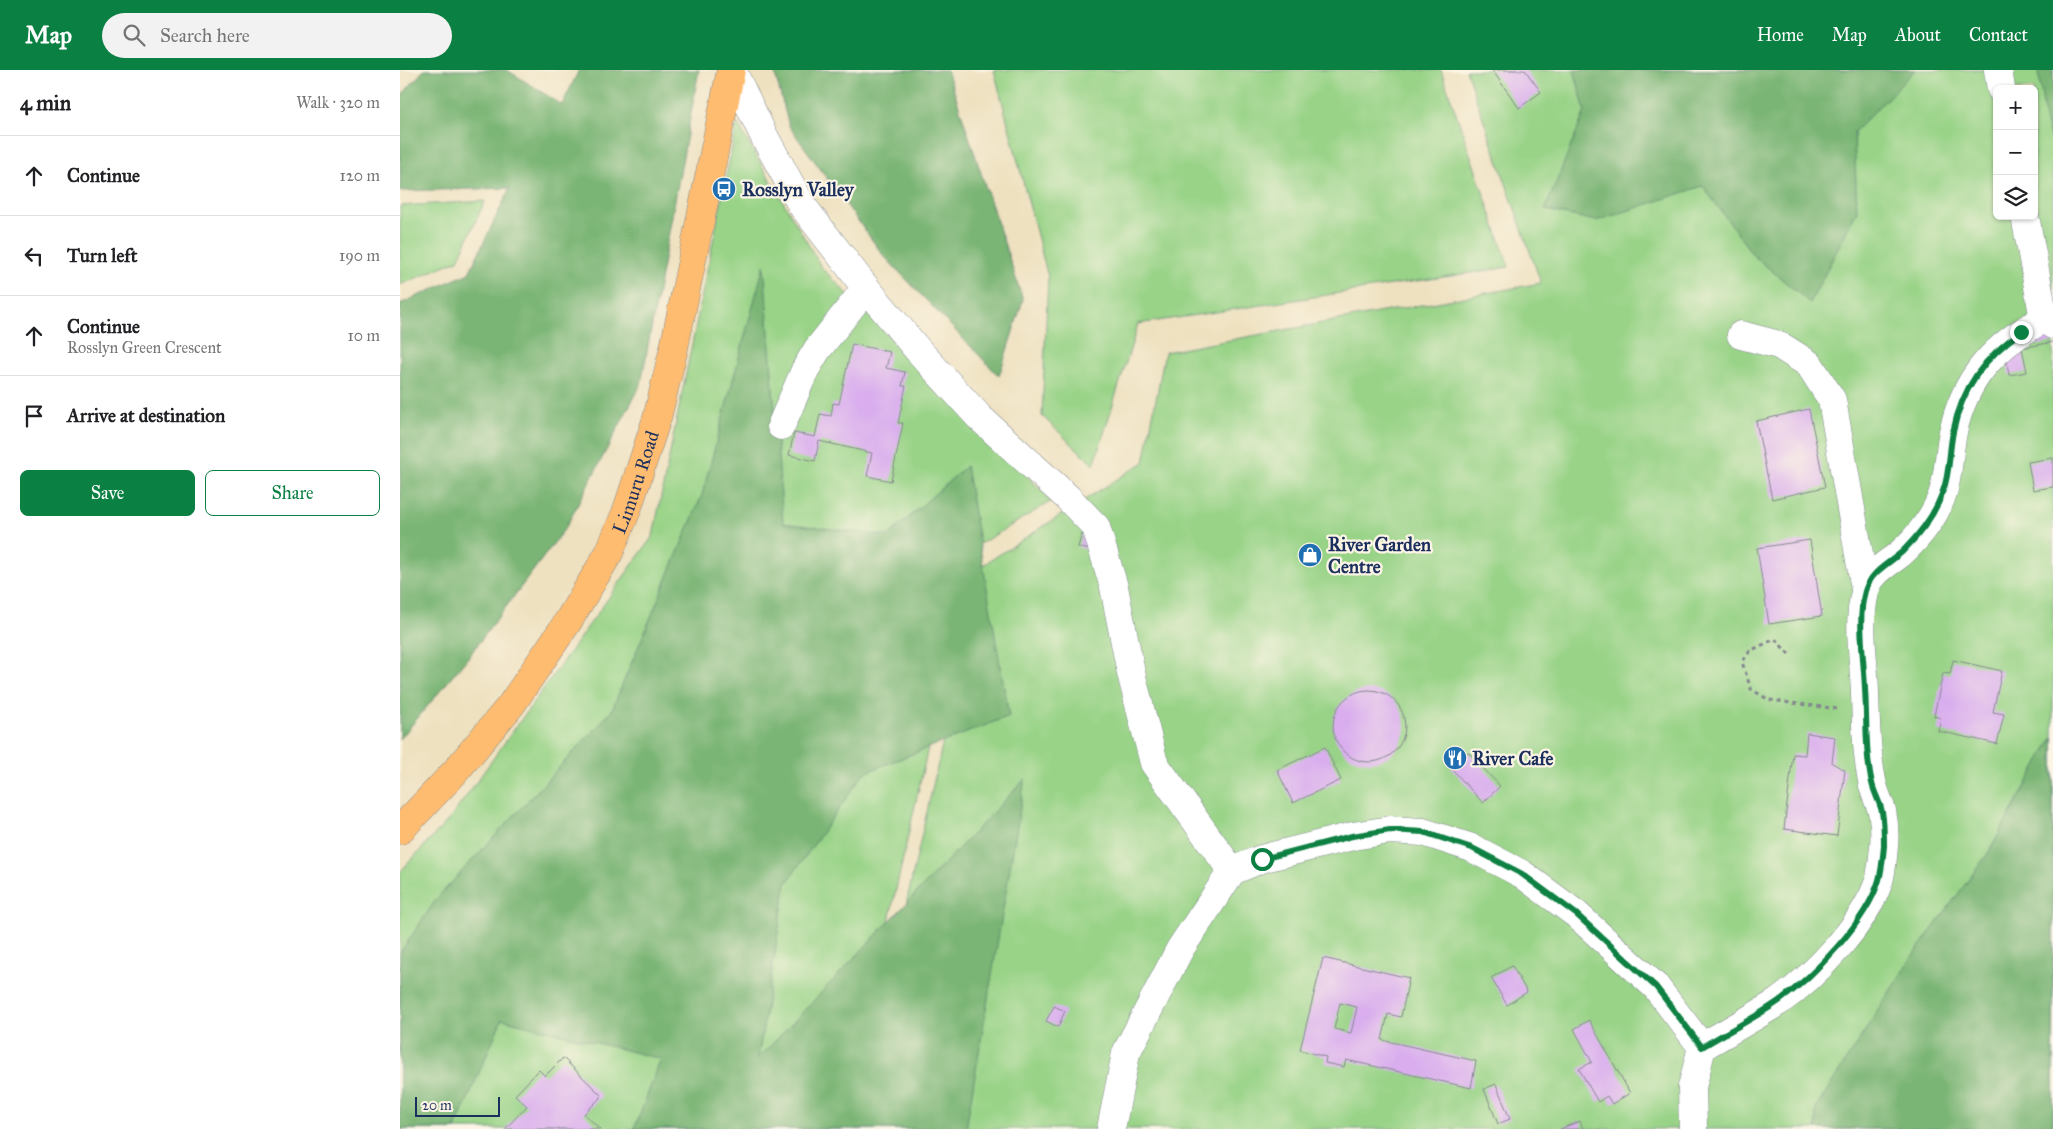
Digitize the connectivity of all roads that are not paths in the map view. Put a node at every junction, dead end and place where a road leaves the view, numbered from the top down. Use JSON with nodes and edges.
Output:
{"nodes":[{"id":1,"x":731,"y":70,"type":"edge"},
{"id":2,"x":1998,"y":70,"type":"edge"},
{"id":3,"x":2000,"y":85,"type":"edge"},
{"id":4,"x":2026,"y":220,"type":"edge"},
{"id":5,"x":866,"y":288,"type":"junction"},
{"id":6,"x":2048,"y":322,"type":"edge"},
{"id":7,"x":1741,"y":335,"type":"dead end"},
{"id":8,"x":781,"y":426,"type":"dead end"},
{"id":9,"x":1865,"y":590,"type":"junction"},
{"id":10,"x":400,"y":830,"type":"edge"},
{"id":11,"x":1232,"y":871,"type":"junction"},
{"id":12,"x":1702,"y":1047,"type":"junction"},
{"id":13,"x":1111,"y":1129,"type":"edge"},
{"id":14,"x":1693,"y":1129,"type":"edge"}],
"edges":[{"from":1,"to":5,"type":"street"},
{"from":1,"to":10,"type":"main road","name":"Limuru Road"},
{"from":2,"to":3,"type":"street"},
{"from":4,"to":6,"type":"street"},
{"from":5,"to":8,"type":"street"},
{"from":5,"to":11,"type":"street"},
{"from":6,"to":9,"type":"street"},
{"from":7,"to":9,"type":"street"},
{"from":9,"to":12,"type":"street"},
{"from":11,"to":12,"type":"street"},
{"from":11,"to":13,"type":"street"},
{"from":12,"to":14,"type":"street"}]}
